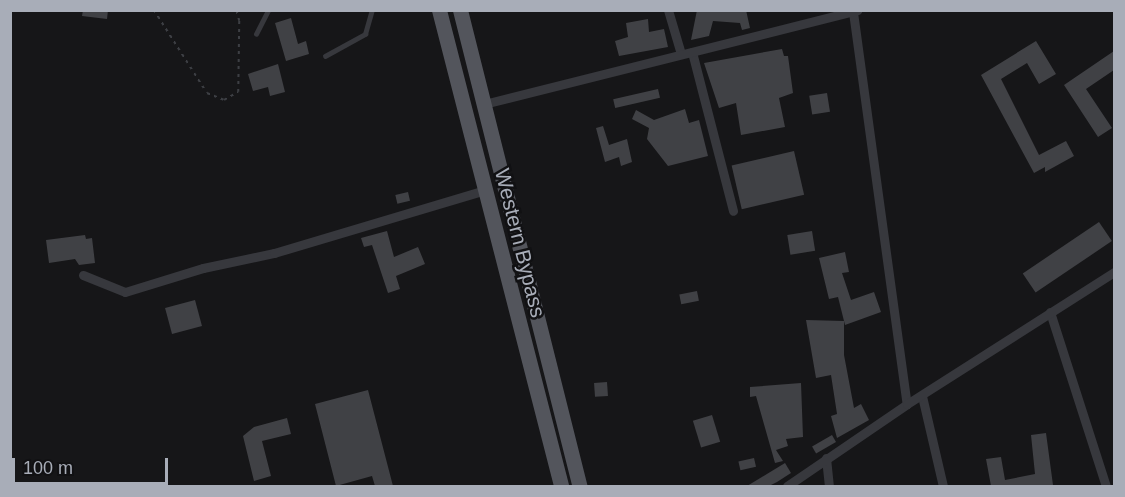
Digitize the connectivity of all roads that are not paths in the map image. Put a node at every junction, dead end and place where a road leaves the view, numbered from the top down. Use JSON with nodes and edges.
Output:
{"nodes":[{"id":1,"x":268,"y":10,"type":"edge"},
{"id":2,"x":372,"y":10,"type":"edge"},
{"id":3,"x":439,"y":10,"type":"edge"},
{"id":4,"x":460,"y":10,"type":"edge"},
{"id":5,"x":668,"y":10,"type":"edge"},
{"id":6,"x":855,"y":11,"type":"edge"},
{"id":7,"x":256,"y":34,"type":"dead end"},
{"id":8,"x":692,"y":52,"type":"junction"},
{"id":9,"x":681,"y":54,"type":"junction"},
{"id":10,"x":325,"y":56,"type":"dead end"},
{"id":11,"x":484,"y":104,"type":"junction"},
{"id":12,"x":485,"y":190,"type":"junction"},
{"id":13,"x":733,"y":211,"type":"dead end"},
{"id":14,"x":1114,"y":272,"type":"edge"},
{"id":15,"x":83,"y":275,"type":"dead end"},
{"id":16,"x":1050,"y":312,"type":"junction"},
{"id":17,"x":922,"y":396,"type":"junction"},
{"id":18,"x":907,"y":404,"type":"junction"},
{"id":19,"x":826,"y":458,"type":"junction"},
{"id":20,"x":561,"y":486,"type":"edge"},
{"id":21,"x":580,"y":486,"type":"edge"},
{"id":22,"x":787,"y":486,"type":"edge"},
{"id":23,"x":829,"y":486,"type":"edge"},
{"id":24,"x":943,"y":486,"type":"edge"},
{"id":25,"x":1106,"y":486,"type":"edge"}],
"edges":[{"from":1,"to":7,"type":"lane"},
{"from":2,"to":10,"type":"lane"},
{"from":3,"to":12,"type":"main road","name":"Western Bypass"},
{"from":4,"to":11,"type":"main road","name":"Western Bypass"},
{"from":5,"to":9,"type":"street"},
{"from":6,"to":8,"type":"street"},
{"from":6,"to":18,"type":"street"},
{"from":8,"to":9,"type":"street"},
{"from":8,"to":13,"type":"street"},
{"from":9,"to":11,"type":"street"},
{"from":11,"to":21,"type":"main road","name":"Western Bypass"},
{"from":12,"to":15,"type":"street"},
{"from":12,"to":20,"type":"main road","name":"Western Bypass"},
{"from":14,"to":16,"type":"street"},
{"from":16,"to":17,"type":"street"},
{"from":16,"to":25,"type":"street"},
{"from":17,"to":18,"type":"street"},
{"from":17,"to":24,"type":"street"},
{"from":18,"to":19,"type":"street"},
{"from":19,"to":22,"type":"street"},
{"from":19,"to":23,"type":"street"}]}
